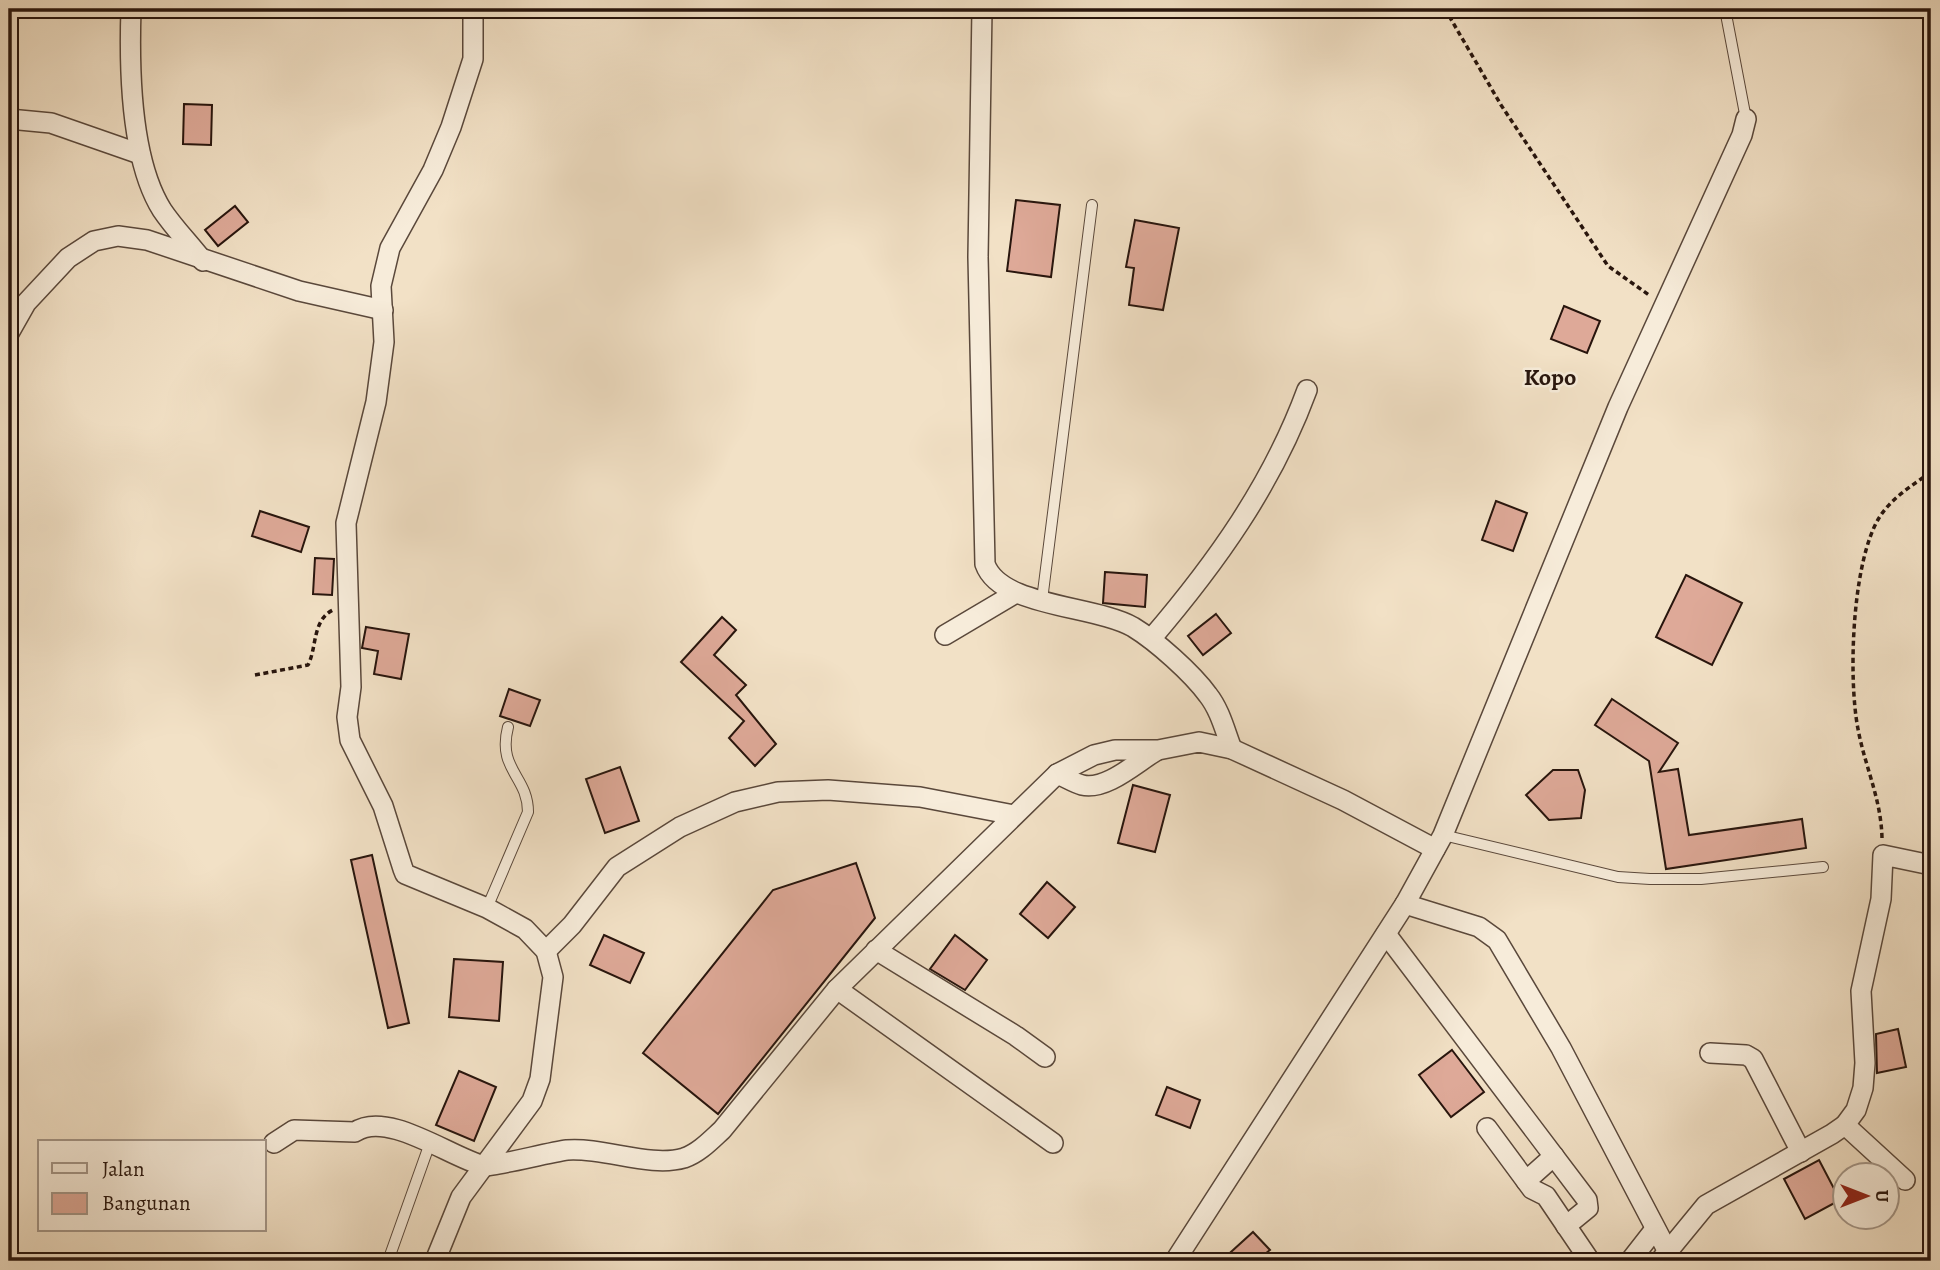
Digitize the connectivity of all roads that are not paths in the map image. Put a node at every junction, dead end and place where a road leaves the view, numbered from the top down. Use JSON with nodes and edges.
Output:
{"nodes":[{"id":1,"x":131,"y":9,"type":"edge"},
{"id":2,"x":473,"y":9,"type":"edge"},
{"id":3,"x":982,"y":9,"type":"edge"},
{"id":4,"x":1725,"y":9,"type":"edge"},
{"id":5,"x":1746,"y":118,"type":"joint"},
{"id":6,"x":9,"y":119,"type":"edge"},
{"id":7,"x":140,"y":154,"type":"junction"},
{"id":8,"x":1092,"y":205,"type":"dead end"},
{"id":9,"x":204,"y":262,"type":"junction"},
{"id":10,"x":383,"y":310,"type":"junction"},
{"id":11,"x":9,"y":333,"type":"edge"},
{"id":12,"x":1307,"y":390,"type":"dead end"},
{"id":13,"x":1016,"y":593,"type":"junction"},
{"id":14,"x":1042,"y":600,"type":"junction"},
{"id":15,"x":945,"y":635,"type":"dead end"},
{"id":16,"x":1151,"y":639,"type":"junction"},
{"id":17,"x":508,"y":727,"type":"dead end"},
{"id":18,"x":1232,"y":749,"type":"junction"},
{"id":19,"x":1158,"y":750,"type":"junction"},
{"id":20,"x":1057,"y":774,"type":"junction"},
{"id":21,"x":1014,"y":815,"type":"junction"},
{"id":22,"x":1439,"y":842,"type":"junction"},
{"id":23,"x":1931,"y":864,"type":"edge"},
{"id":24,"x":1823,"y":867,"type":"dead end"},
{"id":25,"x":1405,"y":904,"type":"junction"},
{"id":26,"x":487,"y":908,"type":"junction"},
{"id":27,"x":1386,"y":934,"type":"junction"},
{"id":28,"x":876,"y":950,"type":"junction"},
{"id":29,"x":547,"y":951,"type":"junction"},
{"id":30,"x":838,"y":989,"type":"junction"},
{"id":31,"x":1710,"y":1052,"type":"dead end"},
{"id":32,"x":1045,"y":1058,"type":"dead end"},
{"id":33,"x":1845,"y":1125,"type":"junction"},
{"id":34,"x":1487,"y":1128,"type":"dead end"},
{"id":35,"x":274,"y":1143,"type":"dead end"},
{"id":36,"x":430,"y":1143,"type":"junction"},
{"id":37,"x":1053,"y":1143,"type":"dead end"},
{"id":38,"x":1801,"y":1152,"type":"junction"},
{"id":39,"x":1554,"y":1156,"type":"junction"},
{"id":40,"x":486,"y":1166,"type":"junction"},
{"id":41,"x":1905,"y":1180,"type":"dead end"},
{"id":42,"x":1526,"y":1181,"type":"junction"},
{"id":43,"x":1566,"y":1226,"type":"junction"},
{"id":44,"x":1656,"y":1228,"type":"junction"},
{"id":45,"x":1663,"y":1256,"type":"edge"},
{"id":46,"x":388,"y":1261,"type":"edge"},
{"id":47,"x":435,"y":1261,"type":"edge"},
{"id":48,"x":1175,"y":1261,"type":"edge"},
{"id":49,"x":1590,"y":1261,"type":"edge"},
{"id":50,"x":1629,"y":1261,"type":"edge"}],
"edges":[{"from":1,"to":7,"type":"street"},
{"from":2,"to":10,"type":"street"},
{"from":3,"to":13,"type":"street"},
{"from":4,"to":5,"type":"lane"},
{"from":5,"to":22,"type":"street"},
{"from":6,"to":7,"type":"street"},
{"from":7,"to":9,"type":"street"},
{"from":8,"to":14,"type":"lane"},
{"from":9,"to":10,"type":"street"},
{"from":9,"to":11,"type":"street"},
{"from":10,"to":26,"type":"street"},
{"from":12,"to":16,"type":"street"},
{"from":13,"to":14,"type":"street"},
{"from":13,"to":15,"type":"street"},
{"from":14,"to":16,"type":"street"},
{"from":16,"to":18,"type":"street"},
{"from":17,"to":26,"type":"lane"},
{"from":18,"to":19,"type":"street"},
{"from":18,"to":22,"type":"street"},
{"from":19,"to":20,"type":"street"},
{"from":19,"to":20,"type":"street"},
{"from":20,"to":21,"type":"street"},
{"from":21,"to":28,"type":"street"},
{"from":21,"to":29,"type":"street"},
{"from":22,"to":24,"type":"lane"},
{"from":22,"to":25,"type":"street"},
{"from":23,"to":33,"type":"street"},
{"from":25,"to":27,"type":"street"},
{"from":25,"to":44,"type":"street"},
{"from":26,"to":29,"type":"street"},
{"from":27,"to":39,"type":"street"},
{"from":27,"to":48,"type":"street"},
{"from":28,"to":30,"type":"street"},
{"from":28,"to":32,"type":"street"},
{"from":29,"to":40,"type":"street"},
{"from":30,"to":37,"type":"street"},
{"from":30,"to":40,"type":"street"},
{"from":31,"to":38,"type":"street"},
{"from":33,"to":38,"type":"street"},
{"from":33,"to":41,"type":"street"},
{"from":34,"to":42,"type":"street"},
{"from":35,"to":36,"type":"street"},
{"from":36,"to":40,"type":"street"},
{"from":36,"to":46,"type":"lane"},
{"from":38,"to":45,"type":"street"},
{"from":39,"to":42,"type":"street"},
{"from":39,"to":43,"type":"street"},
{"from":40,"to":47,"type":"street"},
{"from":42,"to":43,"type":"street"},
{"from":43,"to":49,"type":"street"},
{"from":44,"to":45,"type":"street"},
{"from":44,"to":50,"type":"street"}]}
